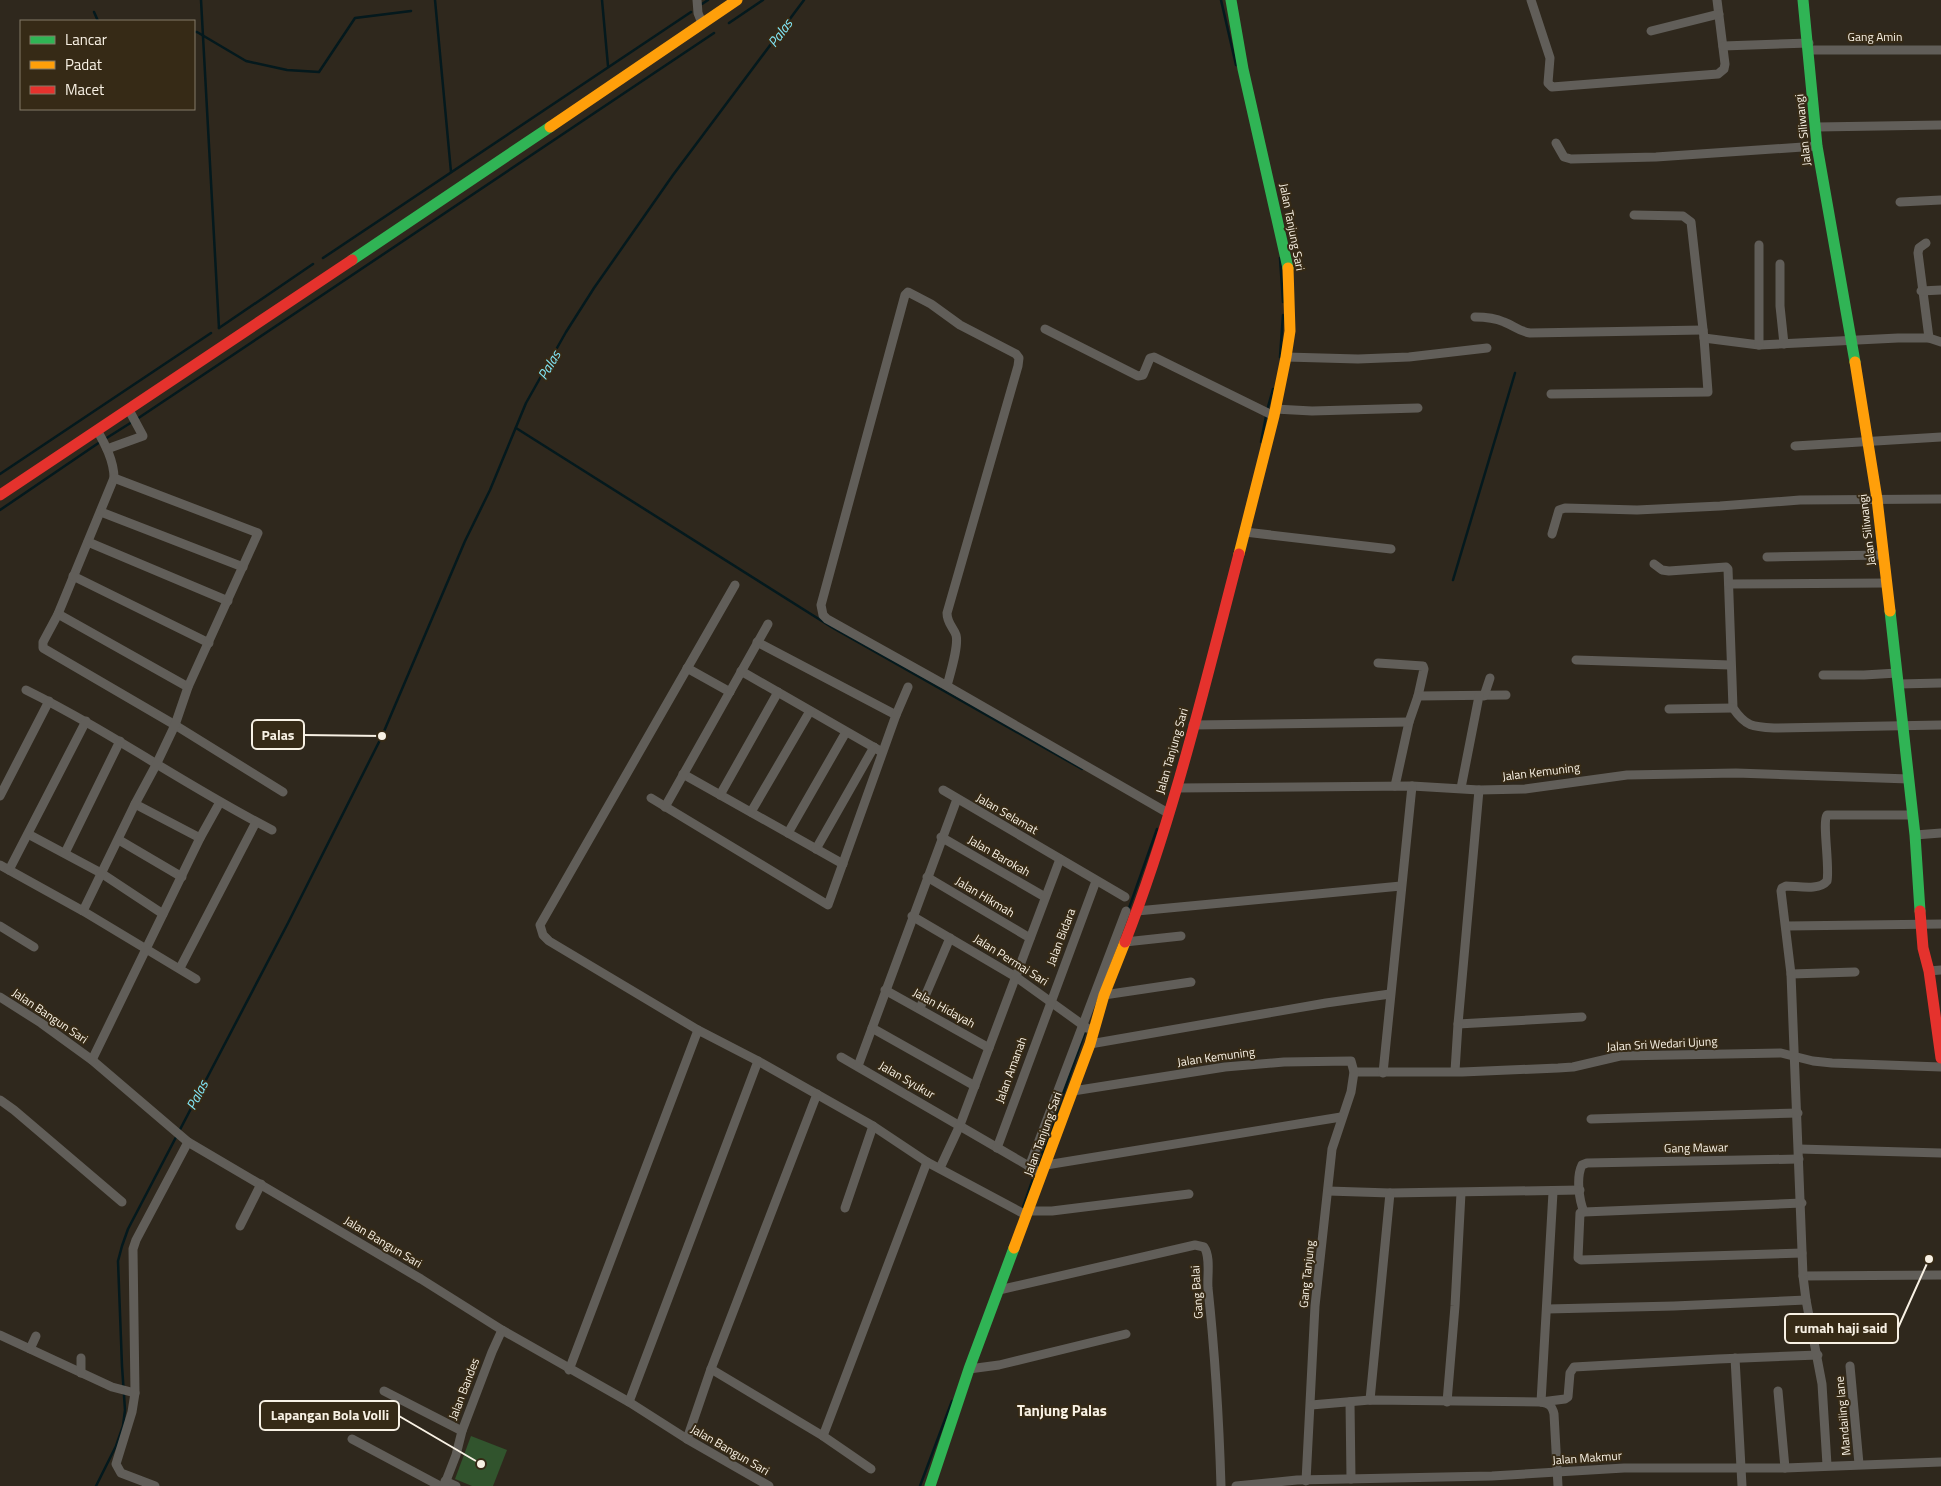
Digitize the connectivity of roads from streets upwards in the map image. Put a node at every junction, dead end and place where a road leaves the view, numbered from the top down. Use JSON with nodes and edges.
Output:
{"nodes":[{"id":1,"x":697,"y":0,"type":"edge"},
{"id":2,"x":737,"y":0,"type":"edge"},
{"id":3,"x":1231,"y":0,"type":"edge"},
{"id":4,"x":1531,"y":0,"type":"edge"},
{"id":5,"x":1717,"y":0,"type":"edge"},
{"id":6,"x":1803,"y":0,"type":"edge"},
{"id":7,"x":1719,"y":14,"type":"junction"},
{"id":8,"x":702,"y":23,"type":"junction"},
{"id":9,"x":1651,"y":32,"type":"dead end"},
{"id":10,"x":1723,"y":46,"type":"junction"},
{"id":11,"x":1809,"y":47,"type":"junction"},
{"id":12,"x":1941,"y":50,"type":"edge"},
{"id":13,"x":1941,"y":125,"type":"edge"},
{"id":14,"x":1817,"y":127,"type":"junction"},
{"id":15,"x":1556,"y":143,"type":"dead end"},
{"id":16,"x":1817,"y":146,"type":"junction"},
{"id":17,"x":1941,"y":200,"type":"edge"},
{"id":18,"x":1900,"y":202,"type":"dead end"},
{"id":19,"x":1634,"y":215,"type":"dead end"},
{"id":20,"x":1926,"y":243,"type":"dead end"},
{"id":21,"x":1759,"y":245,"type":"dead end"},
{"id":22,"x":1780,"y":264,"type":"dead end"},
{"id":23,"x":1941,"y":290,"type":"edge"},
{"id":24,"x":1921,"y":291,"type":"junction"},
{"id":25,"x":1475,"y":317,"type":"dead end"},
{"id":26,"x":1045,"y":329,"type":"dead end"},
{"id":27,"x":1703,"y":334,"type":"junction"},
{"id":28,"x":1928,"y":338,"type":"junction"},
{"id":29,"x":1851,"y":341,"type":"junction"},
{"id":30,"x":1941,"y":342,"type":"edge"},
{"id":31,"x":1784,"y":344,"type":"junction"},
{"id":32,"x":1759,"y":345,"type":"junction"},
{"id":33,"x":1486,"y":348,"type":"dead end"},
{"id":34,"x":1286,"y":357,"type":"junction"},
{"id":35,"x":1551,"y":394,"type":"dead end"},
{"id":36,"x":1418,"y":408,"type":"dead end"},
{"id":37,"x":129,"y":410,"type":"junction"},
{"id":38,"x":1275,"y":413,"type":"junction"},
{"id":39,"x":97,"y":430,"type":"junction"},
{"id":40,"x":1941,"y":437,"type":"edge"},
{"id":41,"x":1870,"y":442,"type":"junction"},
{"id":42,"x":1795,"y":446,"type":"dead end"},
{"id":43,"x":107,"y":449,"type":"junction"},
{"id":44,"x":114,"y":478,"type":"junction"},
{"id":45,"x":0,"y":494,"type":"edge"},
{"id":46,"x":1877,"y":499,"type":"junction"},
{"id":47,"x":1941,"y":499,"type":"edge"},
{"id":48,"x":101,"y":512,"type":"junction"},
{"id":49,"x":1245,"y":532,"type":"junction"},
{"id":50,"x":1552,"y":534,"type":"dead end"},
{"id":51,"x":88,"y":542,"type":"junction"},
{"id":52,"x":1391,"y":549,"type":"dead end"},
{"id":53,"x":1883,"y":555,"type":"junction"},
{"id":54,"x":1767,"y":557,"type":"dead end"},
{"id":55,"x":1654,"y":564,"type":"dead end"},
{"id":56,"x":243,"y":567,"type":"junction"},
{"id":57,"x":74,"y":576,"type":"junction"},
{"id":58,"x":1887,"y":583,"type":"junction"},
{"id":59,"x":1729,"y":584,"type":"junction"},
{"id":60,"x":735,"y":585,"type":"dead end"},
{"id":61,"x":228,"y":601,"type":"junction"},
{"id":62,"x":58,"y":614,"type":"junction"},
{"id":63,"x":768,"y":624,"type":"dead end"},
{"id":64,"x":757,"y":642,"type":"junction"},
{"id":65,"x":210,"y":643,"type":"junction"},
{"id":66,"x":1576,"y":660,"type":"dead end"},
{"id":67,"x":1378,"y":663,"type":"dead end"},
{"id":68,"x":1730,"y":665,"type":"junction"},
{"id":69,"x":687,"y":668,"type":"junction"},
{"id":70,"x":741,"y":671,"type":"junction"},
{"id":71,"x":1897,"y":673,"type":"junction"},
{"id":72,"x":1823,"y":675,"type":"dead end"},
{"id":73,"x":1490,"y":678,"type":"dead end"},
{"id":74,"x":1941,"y":683,"type":"edge"},
{"id":75,"x":1899,"y":684,"type":"junction"},
{"id":76,"x":946,"y":686,"type":"junction"},
{"id":77,"x":188,"y":687,"type":"junction"},
{"id":78,"x":908,"y":687,"type":"dead end"},
{"id":79,"x":26,"y":690,"type":"dead end"},
{"id":80,"x":730,"y":692,"type":"junction"},
{"id":81,"x":778,"y":692,"type":"junction"},
{"id":82,"x":1506,"y":695,"type":"dead end"},
{"id":83,"x":1418,"y":696,"type":"junction"},
{"id":84,"x":1481,"y":696,"type":"junction"},
{"id":85,"x":49,"y":701,"type":"junction"},
{"id":86,"x":1733,"y":708,"type":"junction"},
{"id":87,"x":1669,"y":709,"type":"dead end"},
{"id":88,"x":810,"y":711,"type":"junction"},
{"id":89,"x":896,"y":715,"type":"junction"},
{"id":90,"x":86,"y":721,"type":"junction"},
{"id":91,"x":1409,"y":722,"type":"junction"},
{"id":92,"x":175,"y":725,"type":"junction"},
{"id":93,"x":1194,"y":725,"type":"junction"},
{"id":94,"x":1903,"y":725,"type":"junction"},
{"id":95,"x":1941,"y":725,"type":"edge"},
{"id":96,"x":846,"y":732,"type":"junction"},
{"id":97,"x":120,"y":741,"type":"junction"},
{"id":98,"x":878,"y":750,"type":"junction"},
{"id":99,"x":156,"y":765,"type":"junction"},
{"id":100,"x":683,"y":774,"type":"junction"},
{"id":101,"x":1909,"y":779,"type":"junction"},
{"id":102,"x":1395,"y":786,"type":"junction"},
{"id":103,"x":1412,"y":786,"type":"junction"},
{"id":104,"x":1177,"y":788,"type":"junction"},
{"id":105,"x":1461,"y":788,"type":"junction"},
{"id":106,"x":942,"y":790,"type":"dead end"},
{"id":107,"x":1479,"y":790,"type":"junction"},
{"id":108,"x":283,"y":792,"type":"dead end"},
{"id":109,"x":720,"y":795,"type":"junction"},
{"id":110,"x":0,"y":796,"type":"edge"},
{"id":111,"x":650,"y":798,"type":"dead end"},
{"id":112,"x":956,"y":799,"type":"junction"},
{"id":113,"x":220,"y":802,"type":"junction"},
{"id":114,"x":135,"y":804,"type":"junction"},
{"id":115,"x":665,"y":807,"type":"junction"},
{"id":116,"x":1165,"y":811,"type":"junction"},
{"id":117,"x":750,"y":812,"type":"junction"},
{"id":118,"x":1912,"y":815,"type":"junction"},
{"id":119,"x":256,"y":822,"type":"junction"},
{"id":120,"x":272,"y":830,"type":"dead end"},
{"id":121,"x":788,"y":833,"type":"junction"},
{"id":122,"x":1941,"y":833,"type":"edge"},
{"id":123,"x":28,"y":834,"type":"junction"},
{"id":124,"x":1915,"y":834,"type":"junction"},
{"id":125,"x":941,"y":837,"type":"junction"},
{"id":126,"x":200,"y":838,"type":"junction"},
{"id":127,"x":118,"y":840,"type":"junction"},
{"id":128,"x":816,"y":849,"type":"junction"},
{"id":129,"x":65,"y":854,"type":"junction"},
{"id":130,"x":1060,"y":859,"type":"junction"},
{"id":131,"x":843,"y":864,"type":"junction"},
{"id":132,"x":0,"y":865,"type":"edge"},
{"id":133,"x":9,"y":870,"type":"junction"},
{"id":134,"x":101,"y":872,"type":"junction"},
{"id":135,"x":182,"y":877,"type":"junction"},
{"id":136,"x":927,"y":877,"type":"junction"},
{"id":137,"x":1096,"y":881,"type":"junction"},
{"id":138,"x":1401,"y":886,"type":"junction"},
{"id":139,"x":1045,"y":897,"type":"junction"},
{"id":140,"x":1125,"y":897,"type":"dead end"},
{"id":141,"x":83,"y":911,"type":"junction"},
{"id":142,"x":1132,"y":911,"type":"junction"},
{"id":143,"x":163,"y":914,"type":"junction"},
{"id":144,"x":912,"y":916,"type":"junction"},
{"id":145,"x":1921,"y":924,"type":"junction"},
{"id":146,"x":1941,"y":924,"type":"edge"},
{"id":147,"x":0,"y":926,"type":"edge"},
{"id":148,"x":1787,"y":926,"type":"junction"},
{"id":149,"x":1181,"y":936,"type":"dead end"},
{"id":150,"x":1123,"y":937,"type":"junction"},
{"id":151,"x":950,"y":938,"type":"junction"},
{"id":152,"x":1030,"y":938,"type":"junction"},
{"id":153,"x":34,"y":947,"type":"dead end"},
{"id":154,"x":145,"y":949,"type":"junction"},
{"id":155,"x":180,"y":968,"type":"junction"},
{"id":156,"x":1941,"y":970,"type":"edge"},
{"id":157,"x":1929,"y":971,"type":"junction"},
{"id":158,"x":1855,"y":972,"type":"dead end"},
{"id":159,"x":1791,"y":974,"type":"junction"},
{"id":160,"x":1016,"y":977,"type":"junction"},
{"id":161,"x":196,"y":979,"type":"dead end"},
{"id":162,"x":1191,"y":982,"type":"dead end"},
{"id":163,"x":886,"y":990,"type":"junction"},
{"id":164,"x":1390,"y":994,"type":"junction"},
{"id":165,"x":1104,"y":995,"type":"junction"},
{"id":166,"x":0,"y":997,"type":"edge"},
{"id":167,"x":1050,"y":1001,"type":"junction"},
{"id":168,"x":920,"y":1008,"type":"junction"},
{"id":169,"x":1582,"y":1017,"type":"dead end"},
{"id":170,"x":1458,"y":1024,"type":"junction"},
{"id":171,"x":872,"y":1028,"type":"junction"},
{"id":172,"x":1088,"y":1028,"type":"junction"},
{"id":173,"x":698,"y":1030,"type":"junction"},
{"id":174,"x":1090,"y":1044,"type":"junction"},
{"id":175,"x":989,"y":1048,"type":"junction"},
{"id":176,"x":841,"y":1057,"type":"dead end"},
{"id":177,"x":1794,"y":1057,"type":"junction"},
{"id":178,"x":1941,"y":1058,"type":"edge"},
{"id":179,"x":92,"y":1060,"type":"junction"},
{"id":180,"x":758,"y":1061,"type":"junction"},
{"id":181,"x":858,"y":1066,"type":"junction"},
{"id":182,"x":1941,"y":1067,"type":"edge"},
{"id":183,"x":1455,"y":1071,"type":"junction"},
{"id":184,"x":1354,"y":1072,"type":"junction"},
{"id":185,"x":1383,"y":1073,"type":"junction"},
{"id":186,"x":975,"y":1086,"type":"junction"},
{"id":187,"x":1073,"y":1091,"type":"junction"},
{"id":188,"x":817,"y":1094,"type":"junction"},
{"id":189,"x":0,"y":1100,"type":"edge"},
{"id":190,"x":1798,"y":1113,"type":"junction"},
{"id":191,"x":1341,"y":1117,"type":"junction"},
{"id":192,"x":1591,"y":1119,"type":"dead end"},
{"id":193,"x":960,"y":1125,"type":"junction"},
{"id":194,"x":874,"y":1126,"type":"junction"},
{"id":195,"x":187,"y":1141,"type":"junction"},
{"id":196,"x":996,"y":1148,"type":"junction"},
{"id":197,"x":1799,"y":1149,"type":"junction"},
{"id":198,"x":1941,"y":1153,"type":"edge"},
{"id":199,"x":1799,"y":1159,"type":"junction"},
{"id":200,"x":927,"y":1162,"type":"junction"},
{"id":201,"x":940,"y":1168,"type":"junction"},
{"id":202,"x":1038,"y":1169,"type":"junction"},
{"id":203,"x":261,"y":1184,"type":"junction"},
{"id":204,"x":1580,"y":1190,"type":"junction"},
{"id":205,"x":1328,"y":1191,"type":"junction"},
{"id":206,"x":1553,"y":1192,"type":"junction"},
{"id":207,"x":1390,"y":1193,"type":"junction"},
{"id":208,"x":1462,"y":1193,"type":"junction"},
{"id":209,"x":1189,"y":1194,"type":"dead end"},
{"id":210,"x":122,"y":1202,"type":"dead end"},
{"id":211,"x":1802,"y":1203,"type":"junction"},
{"id":212,"x":846,"y":1208,"type":"dead end"},
{"id":213,"x":1584,"y":1212,"type":"junction"},
{"id":214,"x":1027,"y":1213,"type":"junction"},
{"id":215,"x":240,"y":1226,"type":"dead end"},
{"id":216,"x":1802,"y":1253,"type":"junction"},
{"id":217,"x":1941,"y":1275,"type":"edge"},
{"id":218,"x":1804,"y":1276,"type":"junction"},
{"id":219,"x":999,"y":1290,"type":"junction"},
{"id":220,"x":1806,"y":1300,"type":"junction"},
{"id":221,"x":1547,"y":1309,"type":"junction"},
{"id":222,"x":502,"y":1330,"type":"junction"},
{"id":223,"x":1126,"y":1334,"type":"dead end"},
{"id":224,"x":1889,"y":1334,"type":"dead end"},
{"id":225,"x":0,"y":1335,"type":"edge"},
{"id":226,"x":36,"y":1336,"type":"dead end"},
{"id":227,"x":1814,"y":1336,"type":"junction"},
{"id":228,"x":30,"y":1349,"type":"junction"},
{"id":229,"x":1818,"y":1356,"type":"junction"},
{"id":230,"x":81,"y":1358,"type":"dead end"},
{"id":231,"x":1734,"y":1358,"type":"junction"},
{"id":232,"x":1850,"y":1366,"type":"dead end"},
{"id":233,"x":711,"y":1369,"type":"junction"},
{"id":234,"x":969,"y":1369,"type":"junction"},
{"id":235,"x":570,"y":1370,"type":"junction"},
{"id":236,"x":81,"y":1373,"type":"junction"},
{"id":237,"x":1778,"y":1391,"type":"dead end"},
{"id":238,"x":384,"y":1392,"type":"dead end"},
{"id":239,"x":135,"y":1393,"type":"junction"},
{"id":240,"x":1370,"y":1400,"type":"junction"},
{"id":241,"x":629,"y":1402,"type":"junction"},
{"id":242,"x":1350,"y":1402,"type":"junction"},
{"id":243,"x":1447,"y":1402,"type":"junction"},
{"id":244,"x":1541,"y":1402,"type":"junction"},
{"id":245,"x":1310,"y":1405,"type":"junction"},
{"id":246,"x":462,"y":1431,"type":"junction"},
{"id":247,"x":823,"y":1436,"type":"junction"},
{"id":248,"x":352,"y":1439,"type":"dead end"},
{"id":249,"x":686,"y":1439,"type":"junction"},
{"id":250,"x":1941,"y":1462,"type":"edge"},
{"id":251,"x":1860,"y":1464,"type":"junction"},
{"id":252,"x":1826,"y":1465,"type":"junction"},
{"id":253,"x":1741,"y":1468,"type":"junction"},
{"id":254,"x":1785,"y":1468,"type":"junction"},
{"id":255,"x":871,"y":1469,"type":"dead end"},
{"id":256,"x":1557,"y":1473,"type":"junction"},
{"id":257,"x":1351,"y":1479,"type":"junction"},
{"id":258,"x":1306,"y":1481,"type":"junction"},
{"id":259,"x":443,"y":1485,"type":"edge"},
{"id":260,"x":155,"y":1486,"type":"edge"},
{"id":261,"x":456,"y":1486,"type":"edge"},
{"id":262,"x":769,"y":1486,"type":"edge"},
{"id":263,"x":930,"y":1486,"type":"edge"},
{"id":264,"x":1221,"y":1486,"type":"edge"},
{"id":265,"x":1236,"y":1486,"type":"edge"},
{"id":266,"x":1558,"y":1486,"type":"edge"},
{"id":267,"x":1742,"y":1486,"type":"edge"}],
"edges":[{"from":1,"to":8,"type":"street"},
{"from":2,"to":8,"type":"street"},
{"from":3,"to":34,"type":"street","name":"Jalan Tanjung Sari"},
{"from":4,"to":10,"type":"street"},
{"from":5,"to":7,"type":"street"},
{"from":6,"to":11,"type":"street","name":"Jalan Siliwangi"},
{"from":7,"to":9,"type":"street"},
{"from":7,"to":10,"type":"street"},
{"from":8,"to":37,"type":"street"},
{"from":10,"to":11,"type":"street","name":"Gang Amin"},
{"from":11,"to":12,"type":"street","name":"Gang Amin"},
{"from":11,"to":14,"type":"street","name":"Jalan Siliwangi"},
{"from":13,"to":14,"type":"street"},
{"from":14,"to":16,"type":"street","name":"Jalan Siliwangi"},
{"from":15,"to":16,"type":"street"},
{"from":16,"to":29,"type":"street","name":"Jalan Siliwangi"},
{"from":17,"to":18,"type":"street"},
{"from":19,"to":27,"type":"street"},
{"from":20,"to":24,"type":"street"},
{"from":21,"to":32,"type":"street"},
{"from":22,"to":31,"type":"street"},
{"from":23,"to":24,"type":"street"},
{"from":24,"to":28,"type":"street"},
{"from":25,"to":27,"type":"street"},
{"from":26,"to":38,"type":"street"},
{"from":27,"to":32,"type":"street"},
{"from":27,"to":35,"type":"street"},
{"from":28,"to":29,"type":"street"},
{"from":28,"to":30,"type":"street"},
{"from":29,"to":31,"type":"street"},
{"from":29,"to":41,"type":"street","name":"Jalan Siliwangi"},
{"from":31,"to":32,"type":"street"},
{"from":33,"to":34,"type":"street"},
{"from":34,"to":38,"type":"street","name":"Jalan Tanjung Sari"},
{"from":36,"to":38,"type":"street"},
{"from":37,"to":39,"type":"street"},
{"from":37,"to":43,"type":"street"},
{"from":38,"to":49,"type":"street","name":"Jalan Tanjung Sari"},
{"from":39,"to":43,"type":"street"},
{"from":39,"to":45,"type":"street"},
{"from":40,"to":41,"type":"street"},
{"from":41,"to":42,"type":"street"},
{"from":41,"to":46,"type":"street","name":"Jalan Siliwangi"},
{"from":43,"to":44,"type":"street"},
{"from":44,"to":48,"type":"street"},
{"from":44,"to":56,"type":"street"},
{"from":46,"to":47,"type":"street"},
{"from":46,"to":50,"type":"street"},
{"from":46,"to":53,"type":"street","name":"Jalan Siliwangi"},
{"from":48,"to":51,"type":"street"},
{"from":48,"to":56,"type":"street"},
{"from":49,"to":52,"type":"street"},
{"from":49,"to":93,"type":"street","name":"Jalan Tanjung Sari"},
{"from":51,"to":57,"type":"street"},
{"from":51,"to":61,"type":"street"},
{"from":53,"to":54,"type":"street"},
{"from":53,"to":58,"type":"street","name":"Jalan Siliwangi"},
{"from":55,"to":59,"type":"street"},
{"from":56,"to":61,"type":"street"},
{"from":57,"to":62,"type":"street"},
{"from":57,"to":65,"type":"street"},
{"from":58,"to":59,"type":"street"},
{"from":58,"to":71,"type":"street","name":"Jalan Siliwangi"},
{"from":59,"to":68,"type":"street"},
{"from":60,"to":69,"type":"street"},
{"from":61,"to":65,"type":"street"},
{"from":62,"to":77,"type":"street"},
{"from":62,"to":92,"type":"street"},
{"from":63,"to":64,"type":"street"},
{"from":64,"to":70,"type":"street"},
{"from":64,"to":89,"type":"street"},
{"from":65,"to":77,"type":"street"},
{"from":66,"to":68,"type":"street"},
{"from":67,"to":83,"type":"street"},
{"from":68,"to":86,"type":"street"},
{"from":69,"to":80,"type":"street"},
{"from":69,"to":173,"type":"street"},
{"from":70,"to":80,"type":"street"},
{"from":70,"to":81,"type":"street"},
{"from":71,"to":72,"type":"street"},
{"from":71,"to":75,"type":"street","name":"Jalan Siliwangi"},
{"from":73,"to":84,"type":"street"},
{"from":74,"to":75,"type":"street"},
{"from":75,"to":94,"type":"street","name":"Jalan Siliwangi"},
{"from":76,"to":76,"type":"street"},
{"from":76,"to":116,"type":"street"},
{"from":77,"to":92,"type":"street"},
{"from":78,"to":89,"type":"street"},
{"from":79,"to":85,"type":"street"},
{"from":80,"to":100,"type":"street"},
{"from":81,"to":88,"type":"street"},
{"from":81,"to":109,"type":"street"},
{"from":82,"to":84,"type":"street"},
{"from":83,"to":84,"type":"street"},
{"from":83,"to":91,"type":"street"},
{"from":84,"to":105,"type":"street"},
{"from":85,"to":90,"type":"street"},
{"from":85,"to":110,"type":"street"},
{"from":86,"to":87,"type":"street"},
{"from":86,"to":94,"type":"street"},
{"from":88,"to":96,"type":"street"},
{"from":88,"to":117,"type":"street"},
{"from":89,"to":98,"type":"street"},
{"from":90,"to":97,"type":"street"},
{"from":90,"to":123,"type":"street"},
{"from":91,"to":93,"type":"street"},
{"from":91,"to":102,"type":"street"},
{"from":92,"to":99,"type":"street"},
{"from":92,"to":108,"type":"street"},
{"from":93,"to":104,"type":"street","name":"Jalan Tanjung Sari"},
{"from":94,"to":95,"type":"street"},
{"from":94,"to":101,"type":"street","name":"Jalan Siliwangi"},
{"from":96,"to":98,"type":"street"},
{"from":96,"to":121,"type":"street"},
{"from":97,"to":99,"type":"street"},
{"from":97,"to":129,"type":"street"},
{"from":98,"to":128,"type":"street"},
{"from":98,"to":131,"type":"street"},
{"from":99,"to":113,"type":"street"},
{"from":99,"to":114,"type":"street"},
{"from":100,"to":109,"type":"street"},
{"from":100,"to":115,"type":"street"},
{"from":101,"to":107,"type":"street","name":"Jalan Kemuning"},
{"from":101,"to":118,"type":"street","name":"Jalan Siliwangi"},
{"from":102,"to":103,"type":"street","name":"Jalan Kemuning"},
{"from":102,"to":104,"type":"street","name":"Jalan Kemuning"},
{"from":103,"to":105,"type":"street","name":"Jalan Kemuning"},
{"from":103,"to":138,"type":"street"},
{"from":104,"to":116,"type":"street","name":"Jalan Tanjung Sari"},
{"from":105,"to":107,"type":"street","name":"Jalan Kemuning"},
{"from":106,"to":112,"type":"street","name":"Jalan Selamat"},
{"from":107,"to":170,"type":"street"},
{"from":109,"to":117,"type":"street"},
{"from":111,"to":115,"type":"street"},
{"from":112,"to":125,"type":"street"},
{"from":112,"to":130,"type":"street","name":"Jalan Selamat"},
{"from":113,"to":119,"type":"street"},
{"from":113,"to":126,"type":"street"},
{"from":114,"to":126,"type":"street"},
{"from":114,"to":127,"type":"street"},
{"from":115,"to":131,"type":"street"},
{"from":116,"to":142,"type":"street","name":"Jalan Tanjung Sari"},
{"from":117,"to":121,"type":"street"},
{"from":118,"to":124,"type":"street","name":"Jalan Siliwangi"},
{"from":118,"to":148,"type":"street"},
{"from":119,"to":120,"type":"street"},
{"from":119,"to":155,"type":"street"},
{"from":121,"to":128,"type":"street"},
{"from":122,"to":124,"type":"street"},
{"from":123,"to":129,"type":"street"},
{"from":123,"to":133,"type":"street"},
{"from":124,"to":145,"type":"street","name":"Jalan Siliwangi"},
{"from":125,"to":136,"type":"street"},
{"from":125,"to":139,"type":"street","name":"Jalan Barokah"},
{"from":126,"to":135,"type":"street"},
{"from":127,"to":134,"type":"street"},
{"from":127,"to":135,"type":"street"},
{"from":128,"to":131,"type":"street"},
{"from":129,"to":134,"type":"street"},
{"from":130,"to":137,"type":"street","name":"Jalan Selamat"},
{"from":130,"to":139,"type":"street"},
{"from":132,"to":133,"type":"street"},
{"from":133,"to":141,"type":"street"},
{"from":134,"to":141,"type":"street"},
{"from":134,"to":143,"type":"street"},
{"from":135,"to":143,"type":"street"},
{"from":136,"to":144,"type":"street"},
{"from":136,"to":152,"type":"street","name":"Jalan Hikmah"},
{"from":137,"to":140,"type":"street","name":"Jalan Selamat"},
{"from":137,"to":167,"type":"street","name":"Jalan Bidara"},
{"from":138,"to":142,"type":"street"},
{"from":138,"to":164,"type":"street"},
{"from":139,"to":152,"type":"street"},
{"from":141,"to":154,"type":"street"},
{"from":142,"to":150,"type":"street","name":"Jalan Tanjung Sari"},
{"from":143,"to":154,"type":"street"},
{"from":144,"to":151,"type":"street","name":"Jalan Permai Sari"},
{"from":144,"to":163,"type":"street"},
{"from":145,"to":146,"type":"street"},
{"from":145,"to":148,"type":"street"},
{"from":145,"to":157,"type":"street","name":"Jalan Siliwangi"},
{"from":147,"to":153,"type":"street"},
{"from":148,"to":159,"type":"street"},
{"from":149,"to":150,"type":"street"},
{"from":150,"to":165,"type":"street","name":"Jalan Tanjung Sari"},
{"from":150,"to":172,"type":"street"},
{"from":151,"to":160,"type":"street","name":"Jalan Permai Sari"},
{"from":151,"to":168,"type":"street"},
{"from":152,"to":160,"type":"street"},
{"from":154,"to":155,"type":"street"},
{"from":154,"to":179,"type":"street"},
{"from":155,"to":161,"type":"street"},
{"from":156,"to":157,"type":"street"},
{"from":157,"to":178,"type":"street","name":"Jalan Siliwangi"},
{"from":158,"to":159,"type":"street"},
{"from":159,"to":177,"type":"street"},
{"from":160,"to":167,"type":"street","name":"Jalan Permai Sari"},
{"from":160,"to":175,"type":"street"},
{"from":162,"to":165,"type":"street"},
{"from":163,"to":168,"type":"street","name":"Jalan Hidayah"},
{"from":163,"to":171,"type":"street"},
{"from":164,"to":174,"type":"street"},
{"from":164,"to":185,"type":"street"},
{"from":165,"to":172,"type":"street","name":"Jalan Tanjung Sari"},
{"from":166,"to":179,"type":"street","name":"Jalan Bangun Sari"},
{"from":167,"to":172,"type":"street","name":"Jalan Permai Sari"},
{"from":167,"to":196,"type":"street","name":"Jalan Amanah"},
{"from":168,"to":175,"type":"street","name":"Jalan Hidayah"},
{"from":169,"to":170,"type":"street"},
{"from":170,"to":183,"type":"street"},
{"from":171,"to":181,"type":"street"},
{"from":171,"to":186,"type":"street"},
{"from":172,"to":174,"type":"street","name":"Jalan Tanjung Sari"},
{"from":172,"to":202,"type":"street"},
{"from":173,"to":180,"type":"street"},
{"from":173,"to":235,"type":"street"},
{"from":174,"to":187,"type":"street","name":"Jalan Tanjung Sari"},
{"from":175,"to":186,"type":"street"},
{"from":176,"to":181,"type":"street","name":"Jalan Syukur"},
{"from":177,"to":182,"type":"street","name":"Jalan Sri Wedari Ujung"},
{"from":177,"to":183,"type":"street","name":"Jalan Sri Wedari Ujung"},
{"from":177,"to":190,"type":"street"},
{"from":179,"to":195,"type":"street","name":"Jalan Bangun Sari"},
{"from":180,"to":188,"type":"street"},
{"from":180,"to":241,"type":"street"},
{"from":181,"to":193,"type":"street","name":"Jalan Syukur"},
{"from":183,"to":185,"type":"street","name":"Jalan Sri Wedari Ujung"},
{"from":184,"to":185,"type":"street","name":"Jalan Sri Wedari Ujung"},
{"from":184,"to":187,"type":"street","name":"Jalan Kemuning"},
{"from":184,"to":191,"type":"street","name":"Gang Tanjung"},
{"from":186,"to":193,"type":"street"},
{"from":187,"to":202,"type":"street","name":"Jalan Tanjung Sari"},
{"from":188,"to":194,"type":"street"},
{"from":188,"to":233,"type":"street"},
{"from":189,"to":210,"type":"street"},
{"from":190,"to":192,"type":"street"},
{"from":190,"to":197,"type":"street"},
{"from":191,"to":202,"type":"street"},
{"from":191,"to":205,"type":"street","name":"Gang Tanjung"},
{"from":193,"to":196,"type":"street","name":"Jalan Syukur"},
{"from":193,"to":201,"type":"street"},
{"from":194,"to":200,"type":"street"},
{"from":194,"to":212,"type":"street"},
{"from":195,"to":203,"type":"street","name":"Jalan Bangun Sari"},
{"from":195,"to":239,"type":"street"},
{"from":196,"to":202,"type":"street","name":"Jalan Syukur"},
{"from":197,"to":198,"type":"street"},
{"from":197,"to":199,"type":"street"},
{"from":199,"to":204,"type":"street","name":"Gang Mawar"},
{"from":199,"to":211,"type":"street"},
{"from":200,"to":201,"type":"street"},
{"from":200,"to":247,"type":"street"},
{"from":201,"to":214,"type":"street"},
{"from":202,"to":214,"type":"street","name":"Jalan Tanjung Sari"},
{"from":203,"to":215,"type":"street"},
{"from":203,"to":222,"type":"street","name":"Jalan Bangun Sari"},
{"from":204,"to":206,"type":"street"},
{"from":204,"to":213,"type":"street"},
{"from":205,"to":207,"type":"street"},
{"from":205,"to":245,"type":"street","name":"Gang Tanjung"},
{"from":206,"to":208,"type":"street"},
{"from":206,"to":221,"type":"street"},
{"from":207,"to":208,"type":"street"},
{"from":207,"to":240,"type":"street"},
{"from":208,"to":243,"type":"street"},
{"from":209,"to":214,"type":"street"},
{"from":211,"to":213,"type":"street"},
{"from":211,"to":216,"type":"street"},
{"from":213,"to":216,"type":"street"},
{"from":214,"to":219,"type":"street","name":"Jalan Tanjung Sari"},
{"from":216,"to":218,"type":"street"},
{"from":217,"to":218,"type":"street"},
{"from":218,"to":220,"type":"street"},
{"from":219,"to":234,"type":"street","name":"Jalan Tanjung Sari"},
{"from":219,"to":264,"type":"street","name":"Gang Balai"},
{"from":220,"to":221,"type":"street"},
{"from":220,"to":227,"type":"street"},
{"from":221,"to":244,"type":"street"},
{"from":222,"to":235,"type":"street","name":"Jalan Bangun Sari"},
{"from":222,"to":246,"type":"street","name":"Jalan Bandes"},
{"from":223,"to":234,"type":"street"},
{"from":224,"to":227,"type":"street"},
{"from":225,"to":228,"type":"street"},
{"from":226,"to":228,"type":"street"},
{"from":227,"to":229,"type":"street"},
{"from":228,"to":236,"type":"street"},
{"from":229,"to":231,"type":"street"},
{"from":229,"to":252,"type":"street"},
{"from":230,"to":236,"type":"street"},
{"from":231,"to":244,"type":"street"},
{"from":231,"to":253,"type":"street"},
{"from":232,"to":251,"type":"street","name":"Mandailing lane"},
{"from":233,"to":247,"type":"street"},
{"from":233,"to":249,"type":"street"},
{"from":234,"to":263,"type":"street","name":"Jalan Tanjung Sari"},
{"from":235,"to":241,"type":"street","name":"Jalan Bangun Sari"},
{"from":236,"to":239,"type":"street"},
{"from":237,"to":254,"type":"street"},
{"from":238,"to":246,"type":"street"},
{"from":239,"to":260,"type":"street"},
{"from":240,"to":242,"type":"street"},
{"from":240,"to":243,"type":"street"},
{"from":241,"to":249,"type":"street","name":"Jalan Bangun Sari"},
{"from":242,"to":245,"type":"street"},
{"from":242,"to":257,"type":"street"},
{"from":243,"to":244,"type":"street"},
{"from":244,"to":256,"type":"street"},
{"from":245,"to":258,"type":"street","name":"Gang Tanjung"},
{"from":246,"to":259,"type":"street","name":"Jalan Bandes"},
{"from":247,"to":255,"type":"street"},
{"from":248,"to":259,"type":"street"},
{"from":249,"to":262,"type":"street","name":"Jalan Bangun Sari"},
{"from":250,"to":251,"type":"street","name":"Jalan Makmur"},
{"from":251,"to":252,"type":"street","name":"Jalan Makmur"},
{"from":252,"to":254,"type":"street","name":"Jalan Makmur"},
{"from":253,"to":254,"type":"street","name":"Jalan Makmur"},
{"from":253,"to":256,"type":"street","name":"Jalan Makmur"},
{"from":253,"to":267,"type":"street"},
{"from":256,"to":257,"type":"street","name":"Jalan Makmur"},
{"from":256,"to":266,"type":"street"},
{"from":257,"to":258,"type":"street","name":"Jalan Makmur"},
{"from":258,"to":265,"type":"street","name":"Jalan Makmur"},
{"from":259,"to":261,"type":"street"}]}
